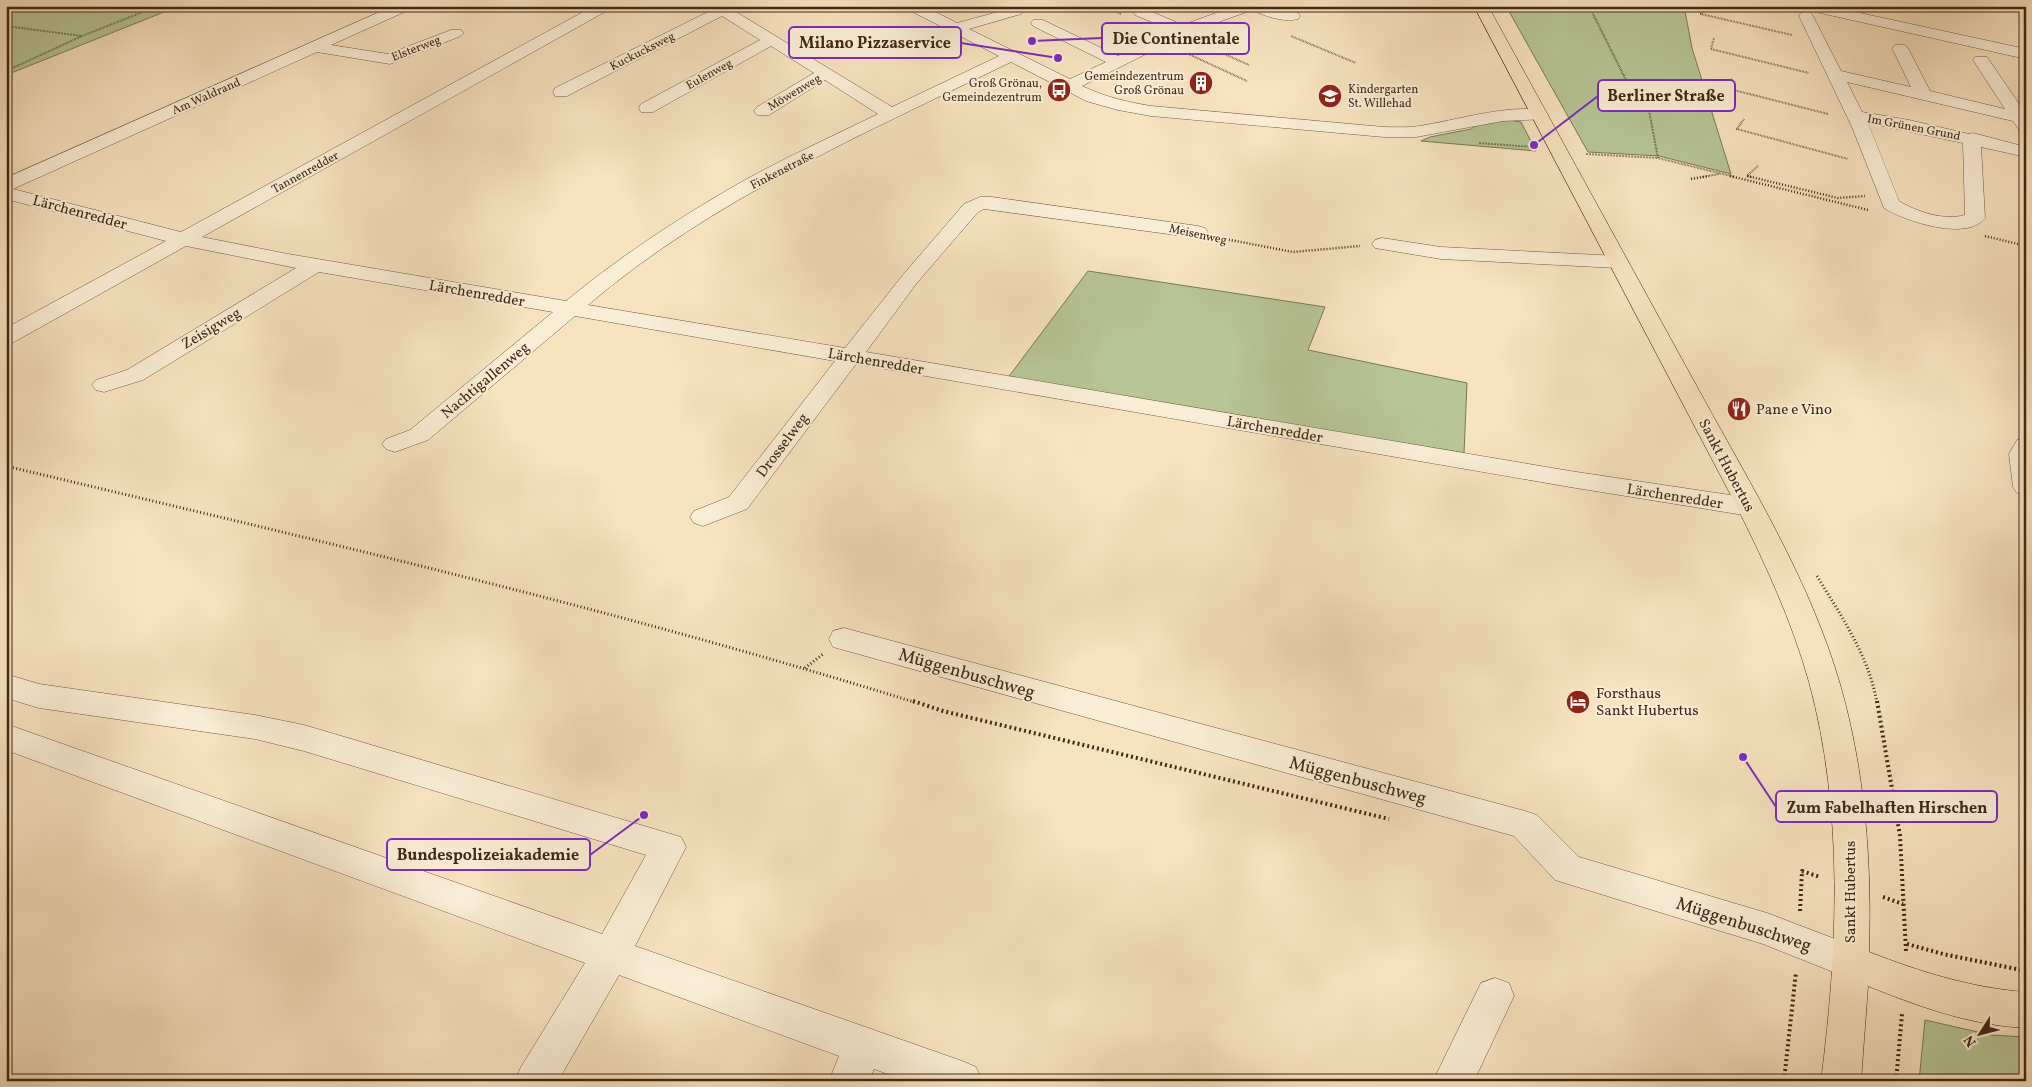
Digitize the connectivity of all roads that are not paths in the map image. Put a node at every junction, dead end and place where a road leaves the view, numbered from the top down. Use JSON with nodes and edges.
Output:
{"nodes":[{"id":1,"x":406,"y":6,"type":"edge"},
{"id":2,"x":605,"y":6,"type":"edge"},
{"id":3,"x":912,"y":6,"type":"edge"},
{"id":4,"x":1248,"y":6,"type":"edge"},
{"id":5,"x":1255,"y":6,"type":"edge"},
{"id":6,"x":1482,"y":6,"type":"edge"},
{"id":7,"x":720,"y":8,"type":"edge"},
{"id":8,"x":1016,"y":11,"type":"dead end"},
{"id":9,"x":1807,"y":11,"type":"edge"},
{"id":10,"x":1133,"y":12,"type":"road end"},
{"id":11,"x":1293,"y":16,"type":"dead end"},
{"id":12,"x":1038,"y":23,"type":"dead end"},
{"id":13,"x":954,"y":28,"type":"junction"},
{"id":14,"x":1183,"y":30,"type":"junction"},
{"id":15,"x":456,"y":33,"type":"dead end"},
{"id":16,"x":2019,"y":37,"type":"dead end"},
{"id":17,"x":771,"y":40,"type":"junction"},
{"id":18,"x":316,"y":46,"type":"junction"},
{"id":19,"x":1900,"y":48,"type":"dead end"},
{"id":20,"x":1985,"y":53,"type":"junction"},
{"id":21,"x":2026,"y":54,"type":"edge"},
{"id":22,"x":1010,"y":57,"type":"junction"},
{"id":23,"x":1119,"y":62,"type":"junction"},
{"id":24,"x":824,"y":74,"type":"junction"},
{"id":25,"x":1834,"y":74,"type":"junction"},
{"id":26,"x":1069,"y":86,"type":"junction"},
{"id":27,"x":561,"y":92,"type":"dead end"},
{"id":28,"x":1922,"y":94,"type":"junction"},
{"id":29,"x":647,"y":108,"type":"dead end"},
{"id":30,"x":763,"y":111,"type":"dead end"},
{"id":31,"x":891,"y":114,"type":"junction"},
{"id":32,"x":1539,"y":115,"type":"junction"},
{"id":33,"x":1856,"y":116,"type":"junction"},
{"id":34,"x":2023,"y":122,"type":"edge"},
{"id":35,"x":1973,"y":138,"type":"junction"},
{"id":36,"x":2026,"y":152,"type":"edge"},
{"id":37,"x":6,"y":185,"type":"edge"},
{"id":38,"x":6,"y":193,"type":"edge"},
{"id":39,"x":1198,"y":232,"type":"road end"},
{"id":40,"x":183,"y":239,"type":"junction"},
{"id":41,"x":1382,"y":244,"type":"road end"},
{"id":42,"x":1618,"y":262,"type":"junction"},
{"id":43,"x":315,"y":265,"type":"junction"},
{"id":44,"x":570,"y":309,"type":"junction"},
{"id":45,"x":6,"y":338,"type":"edge"},
{"id":46,"x":850,"y":357,"type":"junction"},
{"id":47,"x":104,"y":385,"type":"dead end"},
{"id":48,"x":395,"y":444,"type":"dead end"},
{"id":49,"x":2026,"y":445,"type":"edge"},
{"id":50,"x":2026,"y":486,"type":"edge"},
{"id":51,"x":1750,"y":507,"type":"junction"},
{"id":52,"x":703,"y":517,"type":"dead end"},
{"id":53,"x":844,"y":639,"type":"dead end"},
{"id":54,"x":6,"y":686,"type":"edge"},
{"id":55,"x":6,"y":737,"type":"edge"},
{"id":56,"x":611,"y":954,"type":"junction"},
{"id":57,"x":1851,"y":962,"type":"junction"},
{"id":58,"x":1495,"y":996,"type":"dead end"},
{"id":59,"x":2026,"y":1010,"type":"edge"},
{"id":60,"x":856,"y":1064,"type":"edge"},
{"id":61,"x":535,"y":1081,"type":"edge"},
{"id":62,"x":962,"y":1081,"type":"edge"},
{"id":63,"x":1453,"y":1081,"type":"edge"},
{"id":64,"x":1840,"y":1081,"type":"edge"}],
"edges":[{"from":1,"to":18,"type":"street","name":"Am Waldrand"},
{"from":2,"to":40,"type":"street","name":"Tannenredder"},
{"from":3,"to":13,"type":"street"},
{"from":4,"to":14,"type":"street"},
{"from":5,"to":11,"type":"street"},
{"from":6,"to":32,"type":"main road","name":"Sankt Hubertus"},
{"from":7,"to":17,"type":"street"},
{"from":7,"to":27,"type":"street","name":"Kuckucksweg"},
{"from":8,"to":13,"type":"street"},
{"from":9,"to":20,"type":"street"},
{"from":9,"to":25,"type":"street","name":"Im Grünen Grund"},
{"from":10,"to":14,"type":"street"},
{"from":12,"to":23,"type":"street"},
{"from":13,"to":22,"type":"street"},
{"from":14,"to":23,"type":"street"},
{"from":15,"to":18,"type":"street","name":"Elsterweg"},
{"from":16,"to":20,"type":"street"},
{"from":17,"to":24,"type":"street"},
{"from":17,"to":29,"type":"street","name":"Eulenweg"},
{"from":18,"to":37,"type":"street","name":"Am Waldrand"},
{"from":19,"to":28,"type":"street"},
{"from":20,"to":21,"type":"street"},
{"from":20,"to":34,"type":"street"},
{"from":22,"to":26,"type":"street"},
{"from":22,"to":31,"type":"street","name":"Finkenstraße"},
{"from":23,"to":26,"type":"street"},
{"from":24,"to":30,"type":"street","name":"Möwenweg"},
{"from":24,"to":31,"type":"street"},
{"from":25,"to":28,"type":"street"},
{"from":25,"to":33,"type":"street","name":"Im Grünen Grund"},
{"from":26,"to":32,"type":"street"},
{"from":28,"to":34,"type":"street"},
{"from":31,"to":44,"type":"street","name":"Finkenstraße"},
{"from":32,"to":42,"type":"main road","name":"Sankt Hubertus"},
{"from":33,"to":35,"type":"street","name":"Im Grünen Grund"},
{"from":33,"to":35,"type":"street","name":"Im Grünen Grund"},
{"from":35,"to":36,"type":"street","name":"Im Grünen Grund"},
{"from":38,"to":40,"type":"street","name":"Lärchenredder"},
{"from":39,"to":46,"type":"street","name":"Meisenweg"},
{"from":40,"to":43,"type":"street","name":"Lärchenredder"},
{"from":40,"to":45,"type":"street","name":"Tannenredder"},
{"from":41,"to":42,"type":"street"},
{"from":42,"to":51,"type":"main road","name":"Sankt Hubertus"},
{"from":43,"to":44,"type":"street","name":"Lärchenredder"},
{"from":43,"to":47,"type":"street","name":"Zeisigweg"},
{"from":44,"to":46,"type":"street","name":"Lärchenredder"},
{"from":44,"to":48,"type":"street","name":"Nachtigallenweg"},
{"from":46,"to":51,"type":"street","name":"Lärchenredder"},
{"from":46,"to":52,"type":"street","name":"Drosselweg"},
{"from":49,"to":50,"type":"street"},
{"from":51,"to":57,"type":"main road","name":"Sankt Hubertus"},
{"from":53,"to":57,"type":"street","name":"Müggenbuschweg"},
{"from":54,"to":56,"type":"street"},
{"from":55,"to":56,"type":"street"},
{"from":56,"to":60,"type":"street"},
{"from":56,"to":61,"type":"street"},
{"from":57,"to":59,"type":"main road"},
{"from":57,"to":64,"type":"main road","name":"Sankt Hubertus"},
{"from":58,"to":63,"type":"street"},
{"from":60,"to":62,"type":"street"}]}
